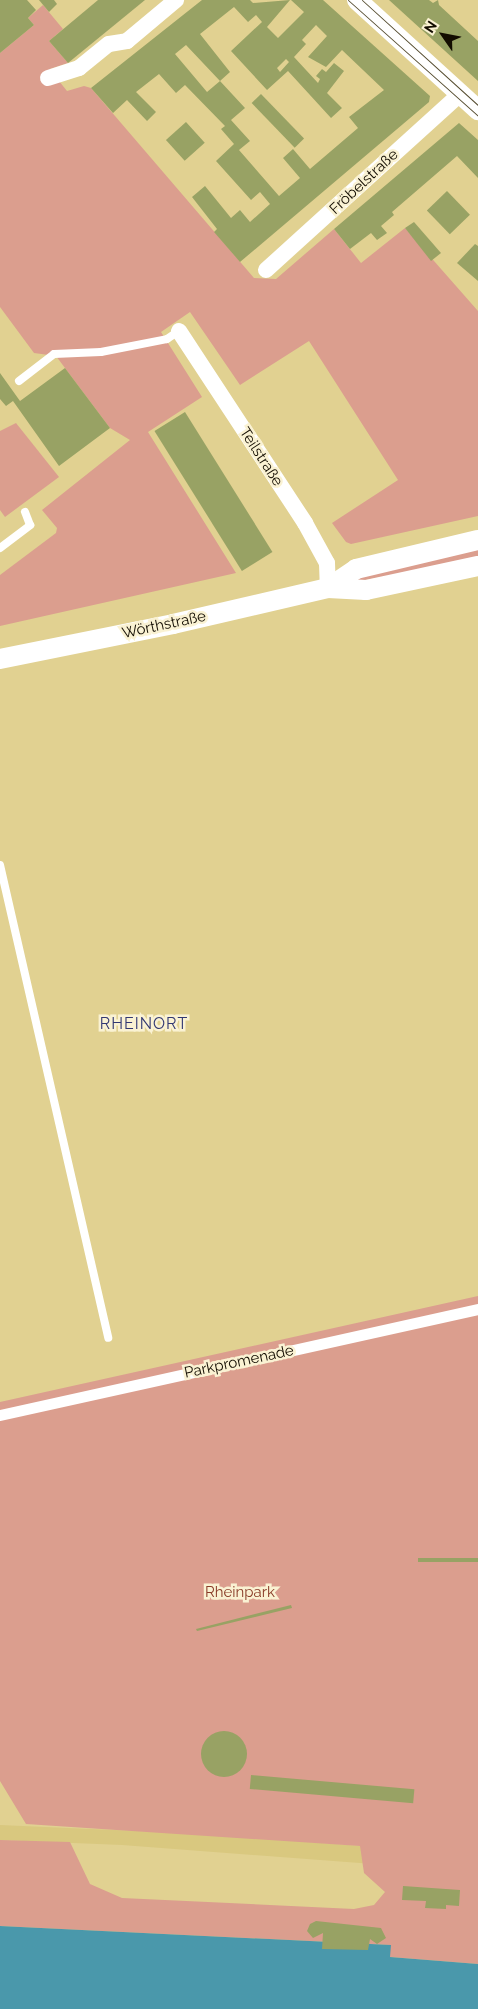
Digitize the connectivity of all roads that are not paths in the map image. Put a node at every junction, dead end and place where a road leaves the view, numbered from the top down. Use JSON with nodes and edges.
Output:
{"nodes":[{"id":1,"x":176,"y":0,"type":"edge"},
{"id":2,"x":356,"y":0,"type":"edge"},
{"id":3,"x":48,"y":78,"type":"dead end"},
{"id":4,"x":472,"y":102,"type":"edge"},
{"id":5,"x":266,"y":270,"type":"dead end"},
{"id":6,"x":179,"y":331,"type":"joint"},
{"id":7,"x":18,"y":381,"type":"dead end"},
{"id":8,"x":25,"y":512,"type":"dead end"},
{"id":9,"x":478,"y":540,"type":"edge"},
{"id":10,"x":0,"y":548,"type":"edge"},
{"id":11,"x":478,"y":566,"type":"edge"},
{"id":12,"x":328,"y":588,"type":"junction"},
{"id":13,"x":0,"y":659,"type":"edge"},
{"id":14,"x":0,"y":865,"type":"edge"},
{"id":15,"x":478,"y":1309,"type":"edge"},
{"id":16,"x":108,"y":1338,"type":"dead end"},
{"id":17,"x":0,"y":1415,"type":"edge"}],
"edges":[{"from":1,"to":3,"type":"street"},
{"from":2,"to":4,"type":"street"},
{"from":4,"to":5,"type":"street","name":"Fröbelstraße"},
{"from":6,"to":7,"type":"lane"},
{"from":6,"to":12,"type":"street","name":"Teilstraße"},
{"from":8,"to":10,"type":"lane"},
{"from":9,"to":12,"type":"street","name":"Wörthstraße"},
{"from":11,"to":12,"type":"street","name":"Wörthstraße"},
{"from":12,"to":13,"type":"street","name":"Wörthstraße"},
{"from":14,"to":16,"type":"lane"},
{"from":15,"to":17,"type":"street","name":"Parkpromenade"}]}
